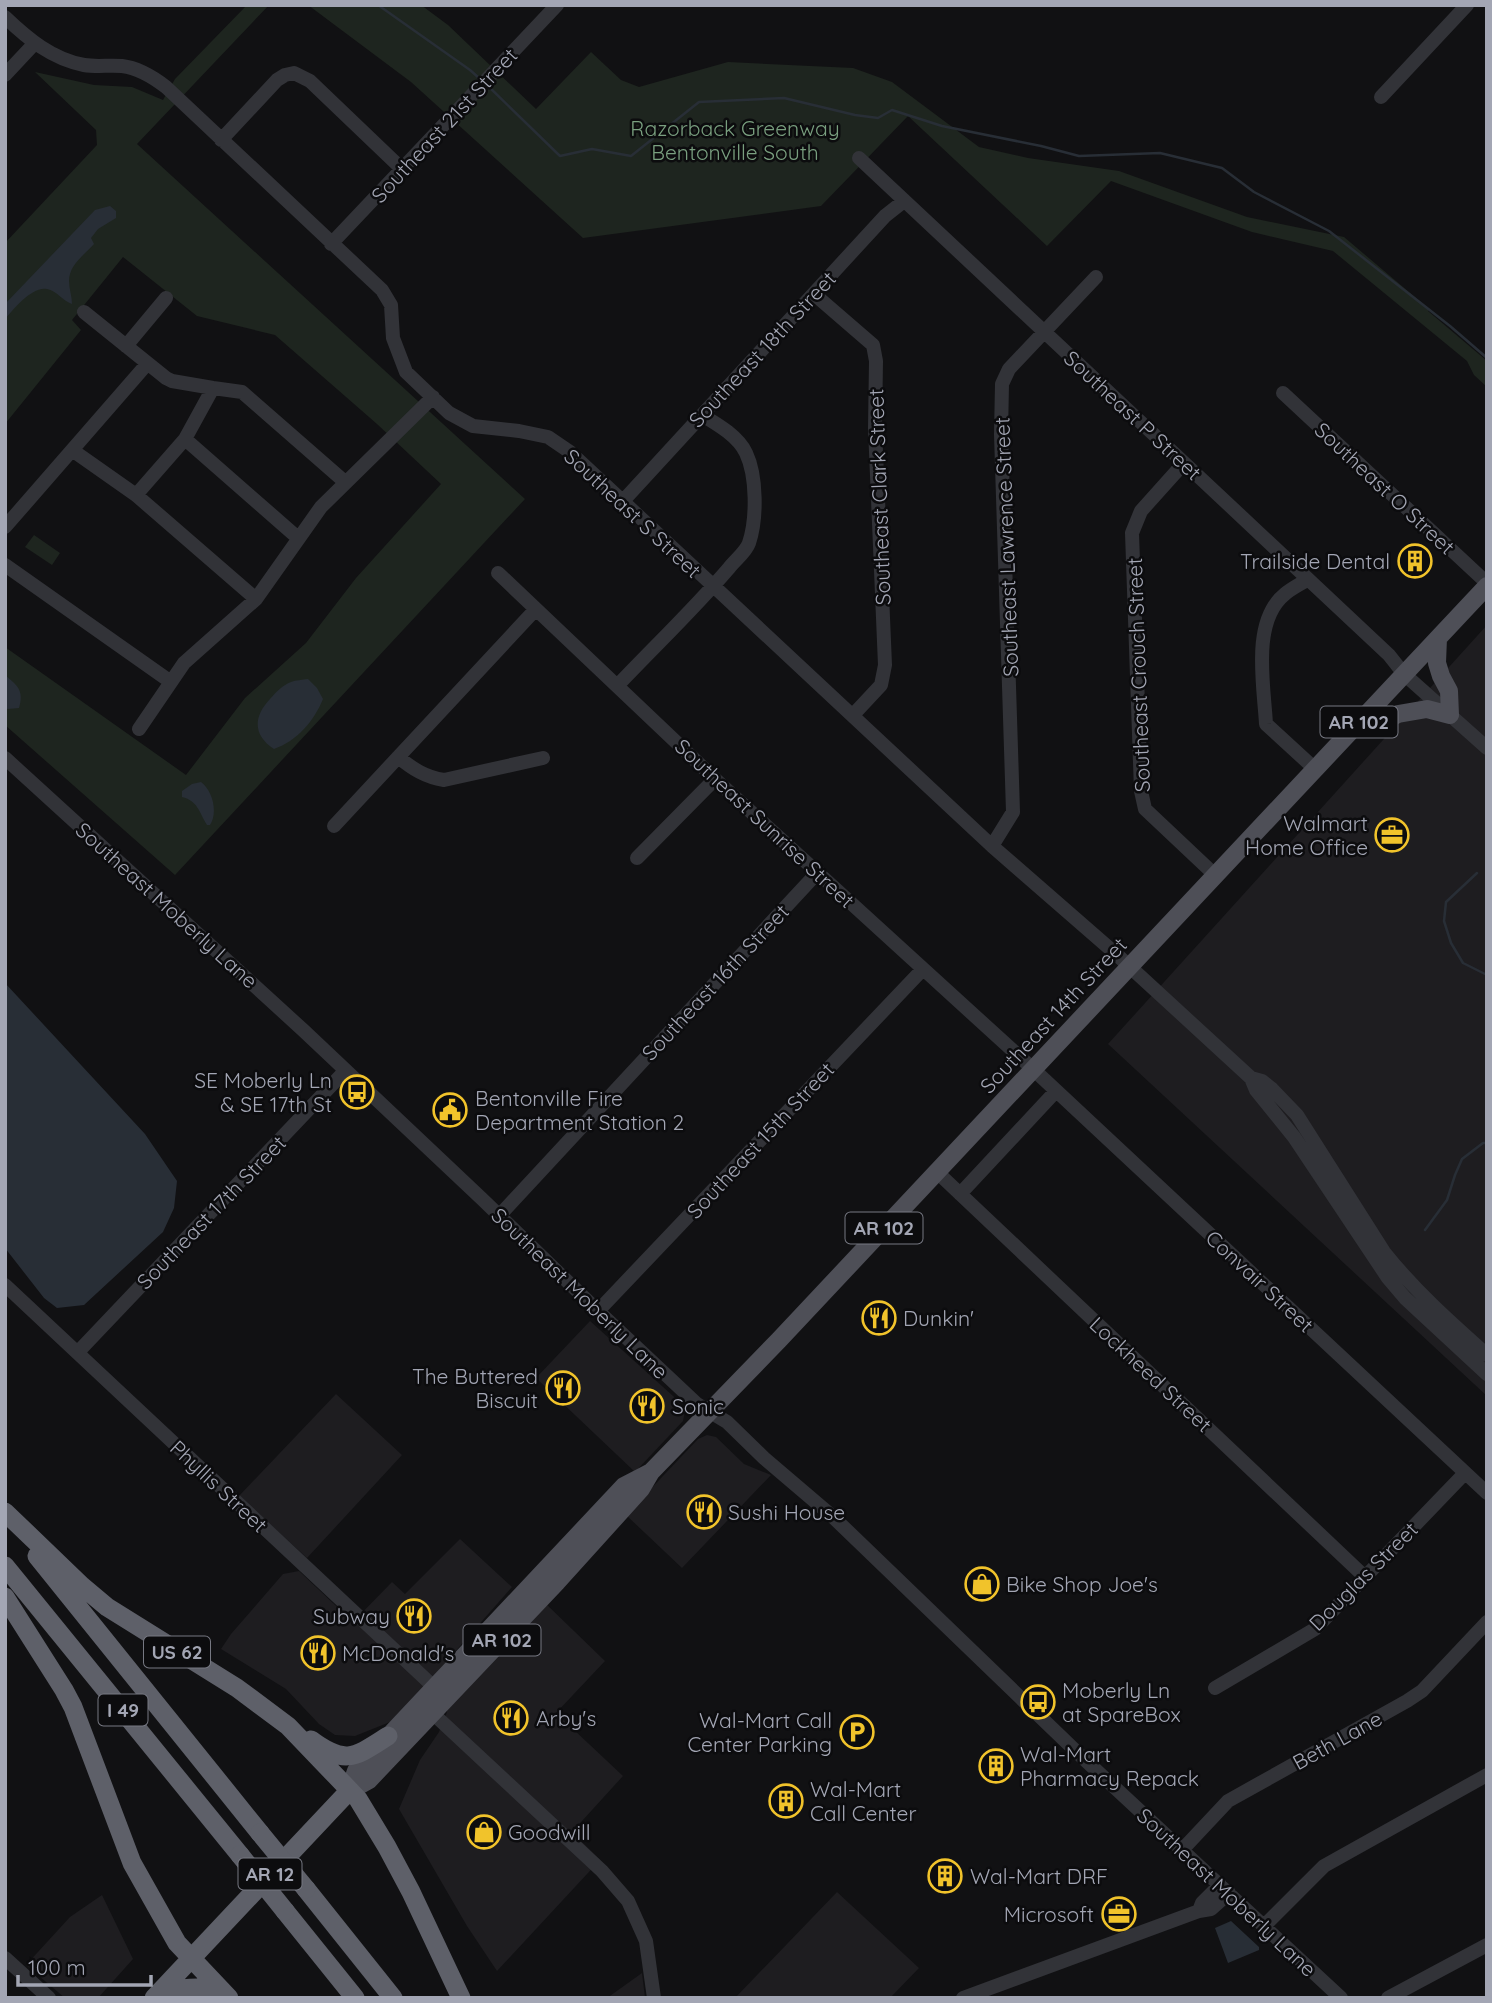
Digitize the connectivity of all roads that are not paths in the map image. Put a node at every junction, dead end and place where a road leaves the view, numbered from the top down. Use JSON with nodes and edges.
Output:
{"nodes":[{"id":1,"x":556,"y":5,"type":"edge"},
{"id":2,"x":1468,"y":5,"type":"edge"},
{"id":3,"x":5,"y":18,"type":"edge"},
{"id":4,"x":34,"y":44,"type":"junction"},
{"id":5,"x":5,"y":75,"type":"edge"},
{"id":6,"x":1381,"y":97,"type":"dead end"},
{"id":7,"x":221,"y":140,"type":"junction"},
{"id":8,"x":859,"y":158,"type":"dead end"},
{"id":9,"x":402,"y":169,"type":"junction"},
{"id":10,"x":905,"y":201,"type":"junction"},
{"id":11,"x":331,"y":244,"type":"junction"},
{"id":12,"x":1096,"y":277,"type":"dead end"},
{"id":13,"x":814,"y":294,"type":"junction"},
{"id":14,"x":166,"y":298,"type":"dead end"},
{"id":15,"x":84,"y":312,"type":"dead end"},
{"id":16,"x":1045,"y":333,"type":"junction"},
{"id":17,"x":126,"y":345,"type":"junction"},
{"id":18,"x":147,"y":364,"type":"junction"},
{"id":19,"x":212,"y":388,"type":"junction"},
{"id":20,"x":1283,"y":393,"type":"dead end"},
{"id":21,"x":433,"y":397,"type":"junction"},
{"id":22,"x":702,"y":415,"type":"junction"},
{"id":23,"x":185,"y":439,"type":"junction"},
{"id":24,"x":72,"y":450,"type":"junction"},
{"id":25,"x":1184,"y":463,"type":"junction"},
{"id":26,"x":345,"y":482,"type":"junction"},
{"id":27,"x":136,"y":495,"type":"junction"},
{"id":28,"x":623,"y":501,"type":"junction"},
{"id":29,"x":5,"y":527,"type":"edge"},
{"id":30,"x":298,"y":538,"type":"junction"},
{"id":31,"x":5,"y":565,"type":"edge"},
{"id":32,"x":498,"y":573,"type":"dead end"},
{"id":33,"x":1308,"y":579,"type":"junction"},
{"id":34,"x":1487,"y":584,"type":"edge"},
{"id":35,"x":713,"y":586,"type":"junction"},
{"id":36,"x":256,"y":599,"type":"junction"},
{"id":37,"x":536,"y":609,"type":"junction"},
{"id":38,"x":1438,"y":638,"type":"junction"},
{"id":39,"x":1404,"y":674,"type":"junction"},
{"id":40,"x":172,"y":682,"type":"junction"},
{"id":41,"x":618,"y":685,"type":"junction"},
{"id":42,"x":853,"y":715,"type":"junction"},
{"id":43,"x":1450,"y":715,"type":"junction"},
{"id":44,"x":1354,"y":727,"type":"junction"},
{"id":45,"x":139,"y":729,"type":"dead end"},
{"id":46,"x":1487,"y":748,"type":"edge"},
{"id":47,"x":398,"y":757,"type":"junction"},
{"id":48,"x":5,"y":758,"type":"edge"},
{"id":49,"x":543,"y":758,"type":"dead end"},
{"id":50,"x":1315,"y":769,"type":"junction"},
{"id":51,"x":715,"y":779,"type":"junction"},
{"id":52,"x":334,"y":826,"type":"dead end"},
{"id":53,"x":992,"y":846,"type":"junction"},
{"id":54,"x":637,"y":858,"type":"dead end"},
{"id":55,"x":818,"y":872,"type":"junction"},
{"id":56,"x":1215,"y":875,"type":"junction"},
{"id":57,"x":1129,"y":967,"type":"junction"},
{"id":58,"x":923,"y":969,"type":"junction"},
{"id":59,"x":1033,"y":1069,"type":"junction"},
{"id":60,"x":345,"y":1071,"type":"junction"},
{"id":61,"x":1251,"y":1078,"type":"junction"},
{"id":62,"x":1056,"y":1091,"type":"junction"},
{"id":63,"x":937,"y":1172,"type":"junction"},
{"id":64,"x":960,"y":1194,"type":"junction"},
{"id":65,"x":499,"y":1216,"type":"junction"},
{"id":66,"x":5,"y":1284,"type":"edge"},
{"id":67,"x":598,"y":1311,"type":"junction"},
{"id":68,"x":78,"y":1353,"type":"junction"},
{"id":69,"x":1487,"y":1355,"type":"edge"},
{"id":70,"x":1487,"y":1374,"type":"edge"},
{"id":71,"x":710,"y":1411,"type":"junction"},
{"id":72,"x":650,"y":1472,"type":"junction"},
{"id":73,"x":1465,"y":1473,"type":"junction"},
{"id":74,"x":1487,"y":1493,"type":"edge"},
{"id":75,"x":5,"y":1514,"type":"edge"},
{"id":76,"x":5,"y":1566,"type":"edge"},
{"id":77,"x":1365,"y":1577,"type":"junction"},
{"id":78,"x":5,"y":1597,"type":"edge"},
{"id":79,"x":1487,"y":1622,"type":"edge"},
{"id":80,"x":434,"y":1687,"type":"junction"},
{"id":81,"x":1215,"y":1688,"type":"dead end"},
{"id":82,"x":426,"y":1707,"type":"junction"},
{"id":83,"x":289,"y":1726,"type":"junction"},
{"id":84,"x":388,"y":1736,"type":"junction"},
{"id":85,"x":1487,"y":1775,"type":"edge"},
{"id":86,"x":349,"y":1790,"type":"junction"},
{"id":87,"x":1182,"y":1850,"type":"junction"},
{"id":88,"x":1224,"y":1889,"type":"junction"},
{"id":89,"x":1264,"y":1926,"type":"junction"},
{"id":90,"x":1487,"y":1945,"type":"edge"},
{"id":91,"x":191,"y":1957,"type":"junction"},
{"id":92,"x":5,"y":1958,"type":"edge"},
{"id":93,"x":225,"y":1994,"type":"edge"},
{"id":94,"x":157,"y":1995,"type":"edge"},
{"id":95,"x":49,"y":1998,"type":"edge"},
{"id":96,"x":355,"y":1998,"type":"edge"},
{"id":97,"x":393,"y":1998,"type":"edge"},
{"id":98,"x":461,"y":1998,"type":"edge"},
{"id":99,"x":654,"y":1998,"type":"edge"},
{"id":100,"x":963,"y":1998,"type":"edge"},
{"id":101,"x":1341,"y":1998,"type":"edge"},
{"id":102,"x":1388,"y":1998,"type":"edge"}],
"edges":[{"from":1,"to":9,"type":"street","name":"Southeast 21st Street"},
{"from":2,"to":6,"type":"street"},
{"from":3,"to":4,"type":"street","name":"Southeast S Street"},
{"from":4,"to":5,"type":"street"},
{"from":4,"to":7,"type":"street","name":"Southeast S Street"},
{"from":7,"to":9,"type":"street"},
{"from":7,"to":11,"type":"street","name":"Southeast S Street"},
{"from":8,"to":10,"type":"street","name":"Southeast P Street"},
{"from":9,"to":11,"type":"street","name":"Southeast 21st Street"},
{"from":10,"to":13,"type":"street","name":"Southeast 18th Street"},
{"from":10,"to":16,"type":"street","name":"Southeast P Street"},
{"from":11,"to":21,"type":"street","name":"Southeast S Street"},
{"from":12,"to":16,"type":"street","name":"Southeast Lawrence Street"},
{"from":13,"to":22,"type":"street","name":"Southeast 18th Street"},
{"from":13,"to":42,"type":"street","name":"Southeast Clark Street"},
{"from":14,"to":17,"type":"street"},
{"from":15,"to":17,"type":"street"},
{"from":16,"to":25,"type":"street","name":"Southeast P Street"},
{"from":16,"to":53,"type":"street","name":"Southeast Lawrence Street"},
{"from":17,"to":18,"type":"street"},
{"from":18,"to":19,"type":"street"},
{"from":18,"to":24,"type":"street"},
{"from":19,"to":23,"type":"street"},
{"from":19,"to":26,"type":"street"},
{"from":20,"to":34,"type":"street","name":"Southeast O Street"},
{"from":21,"to":26,"type":"street"},
{"from":21,"to":28,"type":"street","name":"Southeast S Street"},
{"from":22,"to":28,"type":"street","name":"Southeast 18th Street"},
{"from":22,"to":35,"type":"street"},
{"from":23,"to":27,"type":"street"},
{"from":23,"to":30,"type":"street"},
{"from":24,"to":27,"type":"street"},
{"from":24,"to":29,"type":"street"},
{"from":25,"to":33,"type":"street","name":"Southeast P Street"},
{"from":25,"to":56,"type":"street","name":"Southeast Crouch Street"},
{"from":26,"to":30,"type":"street"},
{"from":27,"to":36,"type":"street"},
{"from":28,"to":35,"type":"street","name":"Southeast S Street"},
{"from":30,"to":36,"type":"street"},
{"from":31,"to":40,"type":"street"},
{"from":32,"to":37,"type":"street","name":"Southeast Sunrise Street"},
{"from":33,"to":39,"type":"street","name":"Southeast P Street"},
{"from":33,"to":50,"type":"street"},
{"from":34,"to":38,"type":"main road","name":"Southeast 14th Street","number":"AR 102"},
{"from":35,"to":41,"type":"street"},
{"from":35,"to":42,"type":"street","name":"Southeast S Street"},
{"from":36,"to":40,"type":"street"},
{"from":37,"to":41,"type":"street","name":"Southeast Sunrise Street"},
{"from":37,"to":47,"type":"street"},
{"from":38,"to":39,"type":"main road","name":"Southeast 14th Street","number":"AR 102"},
{"from":38,"to":43,"type":"main road"},
{"from":39,"to":43,"type":"street","name":"Southeast P Street"},
{"from":39,"to":44,"type":"main road","name":"Southeast 14th Street","number":"AR 102"},
{"from":40,"to":45,"type":"street"},
{"from":41,"to":51,"type":"street","name":"Southeast Sunrise Street"},
{"from":42,"to":53,"type":"street","name":"Southeast S Street"},
{"from":43,"to":44,"type":"main road"},
{"from":43,"to":46,"type":"street","name":"Southeast P Street"},
{"from":44,"to":50,"type":"main road","name":"Southeast 14th Street","number":"AR 102"},
{"from":47,"to":49,"type":"street"},
{"from":47,"to":52,"type":"street"},
{"from":48,"to":60,"type":"street","name":"Southeast Moberly Lane"},
{"from":50,"to":56,"type":"main road","name":"Southeast 14th Street","number":"AR 102"},
{"from":51,"to":54,"type":"street"},
{"from":51,"to":55,"type":"street","name":"Southeast Sunrise Street"},
{"from":53,"to":57,"type":"street","name":"Southeast S Street"},
{"from":55,"to":58,"type":"street","name":"Southeast Sunrise Street"},
{"from":55,"to":65,"type":"street","name":"Southeast 16th Street"},
{"from":56,"to":57,"type":"main road","name":"Southeast 14th Street","number":"AR 102"},
{"from":57,"to":59,"type":"main road","name":"Southeast 14th Street","number":"AR 102"},
{"from":57,"to":61,"type":"street","name":"Southeast S Street"},
{"from":58,"to":59,"type":"street","name":"Southeast Sunrise Street"},
{"from":58,"to":67,"type":"street","name":"Southeast 15th Street"},
{"from":59,"to":62,"type":"street","name":"Convair Street"},
{"from":59,"to":63,"type":"main road","name":"Southeast 14th Street","number":"AR 102"},
{"from":60,"to":65,"type":"street","name":"Southeast Moberly Lane"},
{"from":60,"to":68,"type":"street","name":"Southeast 17th Street"},
{"from":61,"to":69,"type":"street"},
{"from":61,"to":70,"type":"street"},
{"from":62,"to":64,"type":"street"},
{"from":62,"to":73,"type":"street","name":"Convair Street"},
{"from":63,"to":64,"type":"street","name":"Lockheed Street"},
{"from":63,"to":71,"type":"main road","name":"Southeast 14th Street","number":"AR 102"},
{"from":64,"to":77,"type":"street","name":"Lockheed Street"},
{"from":65,"to":67,"type":"street","name":"Southeast Moberly Lane"},
{"from":66,"to":68,"type":"street","name":"Phyllis Street"},
{"from":67,"to":71,"type":"street","name":"Southeast Moberly Lane"},
{"from":68,"to":80,"type":"street","name":"Phyllis Street"},
{"from":71,"to":72,"type":"main road","name":"Southeast 14th Street","number":"AR 102"},
{"from":71,"to":87,"type":"street","name":"Southeast Moberly Lane"},
{"from":72,"to":80,"type":"main road","name":"Southeast 14th Street","number":"AR 102"},
{"from":72,"to":82,"type":"main road","name":"Southeast 14th Street","number":"AR 102"},
{"from":73,"to":74,"type":"street","name":"Convair Street"},
{"from":73,"to":77,"type":"street","name":"Douglas Street"},
{"from":75,"to":83,"type":"highway","number":"US 62"},
{"from":75,"to":97,"type":"highway","number":"I 49","bridge":true},
{"from":76,"to":96,"type":"highway","number":"I 49","bridge":true},
{"from":77,"to":81,"type":"street","name":"Douglas Street"},
{"from":78,"to":91,"type":"highway"},
{"from":79,"to":87,"type":"street","name":"Beth Lane"},
{"from":80,"to":82,"type":"main road","name":"Southeast 14th Street","number":"AR 102"},
{"from":82,"to":84,"type":"main road","name":"Southeast 14th Street","number":"AR 102"},
{"from":82,"to":86,"type":"main road","name":"Southeast 14th Street","number":"AR 102"},
{"from":82,"to":99,"type":"street"},
{"from":83,"to":84,"type":"highway","number":"US 62"},
{"from":83,"to":86,"type":"highway","number":"US 62"},
{"from":84,"to":86,"type":"main road","name":"Southeast 14th Street","number":"AR 102"},
{"from":85,"to":89,"type":"street"},
{"from":86,"to":91,"type":"highway","name":"Southeast 14th Street","number":"AR 12"},
{"from":86,"to":98,"type":"highway"},
{"from":87,"to":88,"type":"street","name":"Southeast Moberly Lane"},
{"from":88,"to":89,"type":"street","name":"Southeast Moberly Lane"},
{"from":88,"to":100,"type":"street"},
{"from":89,"to":101,"type":"street","name":"Southeast Moberly Lane"},
{"from":90,"to":102,"type":"street"},
{"from":91,"to":93,"type":"highway"},
{"from":91,"to":94,"type":"highway","name":"Southeast 14th Street","number":"AR 12"},
{"from":92,"to":95,"type":"street"},
{"from":93,"to":94,"type":"highway"}]}
